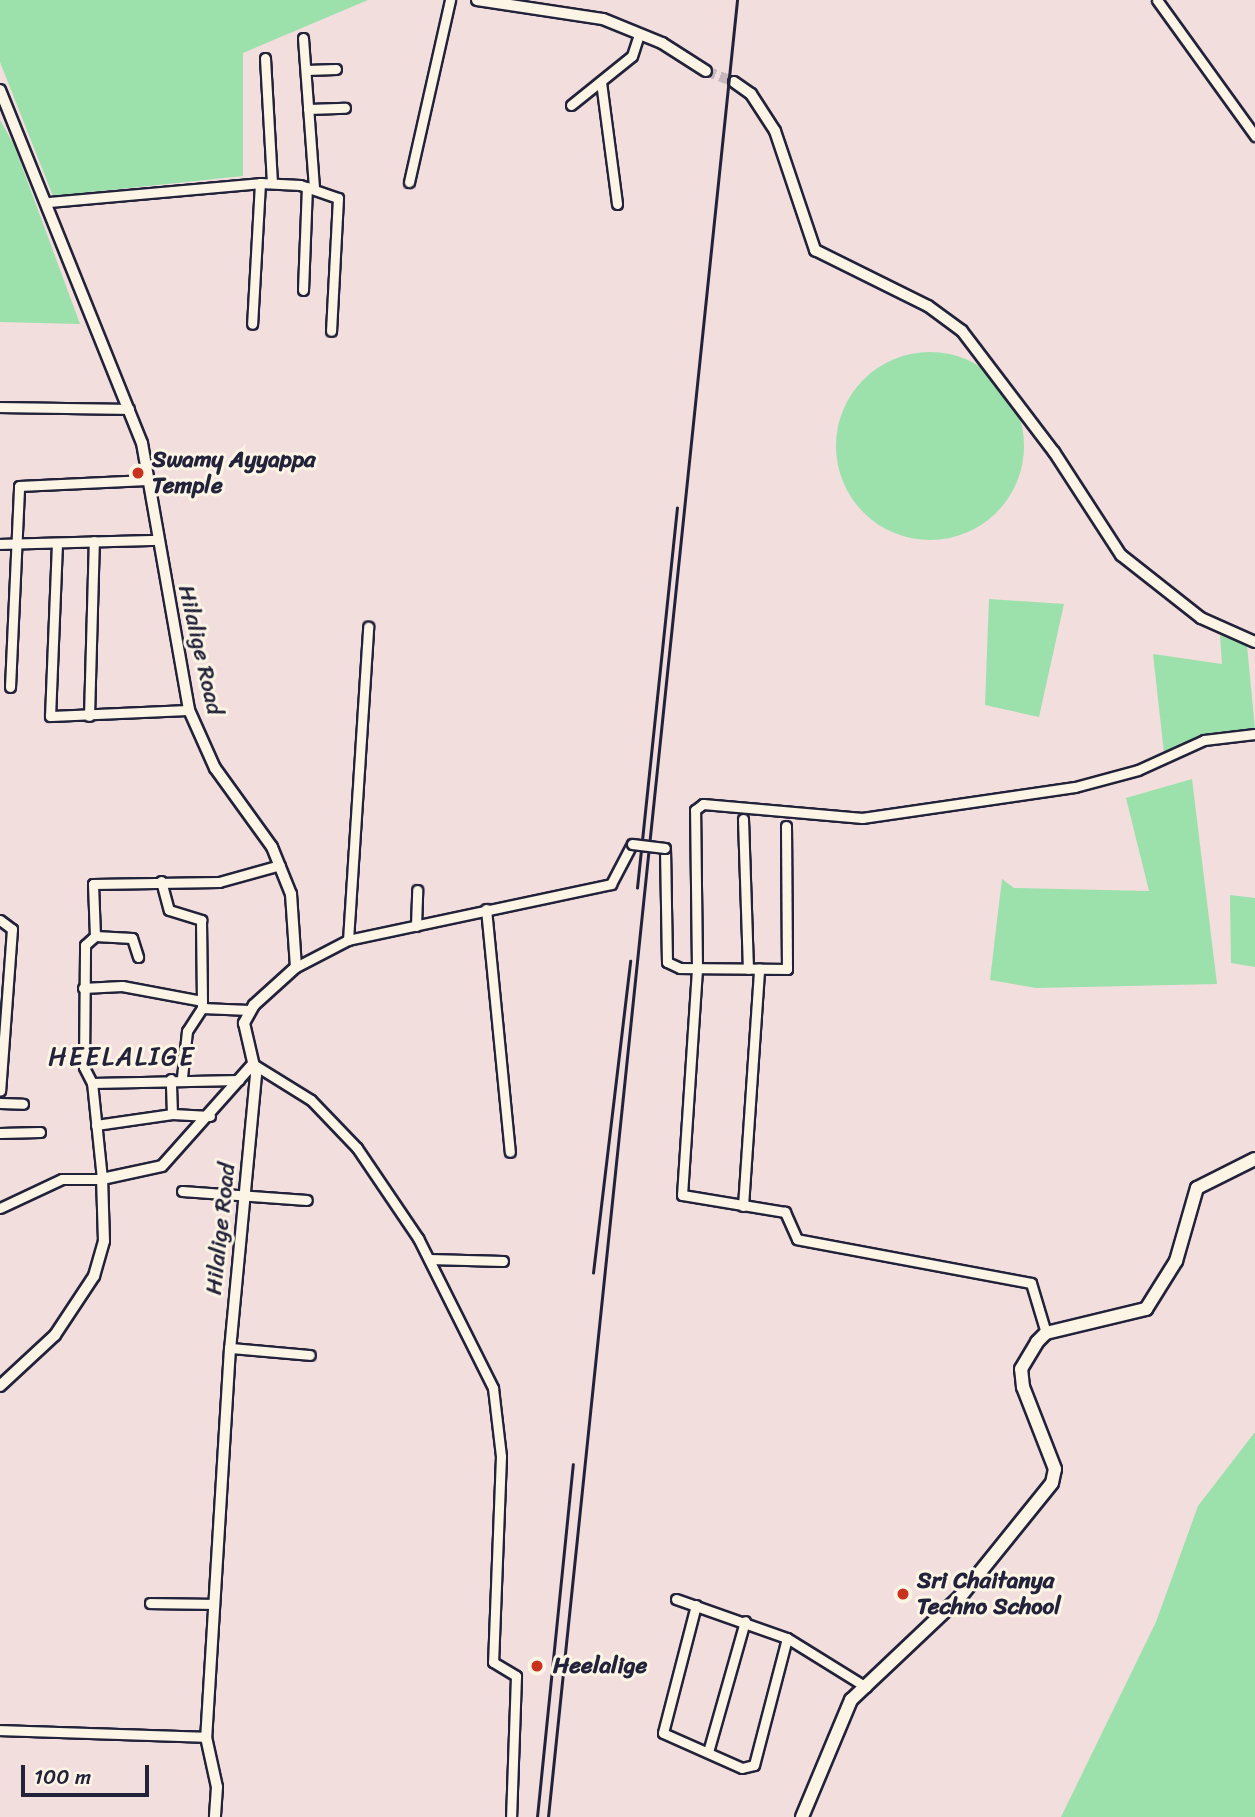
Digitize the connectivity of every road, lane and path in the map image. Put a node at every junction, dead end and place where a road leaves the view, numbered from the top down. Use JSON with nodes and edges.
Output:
{"nodes":[{"id":1,"x":450,"y":0,"type":"edge"},
{"id":2,"x":477,"y":0,"type":"edge"},
{"id":3,"x":1157,"y":0,"type":"edge"},
{"id":4,"x":638,"y":37,"type":"junction"},
{"id":5,"x":303,"y":38,"type":"dead end"},
{"id":6,"x":265,"y":58,"type":"dead end"},
{"id":7,"x":336,"y":69,"type":"dead end"},
{"id":8,"x":306,"y":70,"type":"junction"},
{"id":9,"x":706,"y":71,"type":"tunnel mouth"},
{"id":10,"x":601,"y":82,"type":"junction"},
{"id":11,"x":734,"y":82,"type":"tunnel mouth"},
{"id":12,"x":0,"y":90,"type":"edge"},
{"id":13,"x":571,"y":105,"type":"dead end"},
{"id":14,"x":345,"y":108,"type":"dead end"},
{"id":15,"x":309,"y":109,"type":"junction"},
{"id":16,"x":1255,"y":136,"type":"edge"},
{"id":17,"x":409,"y":181,"type":"dead end"},
{"id":18,"x":272,"y":182,"type":"junction"},
{"id":19,"x":260,"y":183,"type":"junction"},
{"id":20,"x":311,"y":188,"type":"junction"},
{"id":21,"x":48,"y":202,"type":"junction"},
{"id":22,"x":617,"y":204,"type":"dead end"},
{"id":23,"x":303,"y":290,"type":"dead end"},
{"id":24,"x":252,"y":324,"type":"dead end"},
{"id":25,"x":331,"y":331,"type":"dead end"},
{"id":26,"x":0,"y":407,"type":"edge"},
{"id":27,"x":129,"y":409,"type":"junction"},
{"id":28,"x":147,"y":480,"type":"junction"},
{"id":29,"x":156,"y":540,"type":"junction"},
{"id":30,"x":94,"y":541,"type":"junction"},
{"id":31,"x":57,"y":543,"type":"junction"},
{"id":32,"x":0,"y":544,"type":"edge"},
{"id":33,"x":16,"y":544,"type":"junction"},
{"id":34,"x":368,"y":627,"type":"dead end"},
{"id":35,"x":1255,"y":642,"type":"edge"},
{"id":36,"x":10,"y":687,"type":"dead end"},
{"id":37,"x":189,"y":710,"type":"junction"},
{"id":38,"x":89,"y":716,"type":"junction"},
{"id":39,"x":1255,"y":734,"type":"edge"},
{"id":40,"x":743,"y":819,"type":"dead end"},
{"id":41,"x":786,"y":826,"type":"dead end"},
{"id":42,"x":280,"y":865,"type":"junction"},
{"id":43,"x":161,"y":881,"type":"junction"},
{"id":44,"x":417,"y":890,"type":"dead end"},
{"id":45,"x":486,"y":909,"type":"junction"},
{"id":46,"x":0,"y":920,"type":"edge"},
{"id":47,"x":416,"y":926,"type":"junction"},
{"id":48,"x":0,"y":928,"type":"edge"},
{"id":49,"x":12,"y":929,"type":"junction"},
{"id":50,"x":95,"y":936,"type":"junction"},
{"id":51,"x":348,"y":940,"type":"junction"},
{"id":52,"x":138,"y":957,"type":"dead end"},
{"id":53,"x":296,"y":967,"type":"junction"},
{"id":54,"x":697,"y":967,"type":"junction"},
{"id":55,"x":5,"y":968,"type":"edge"},
{"id":56,"x":748,"y":969,"type":"junction"},
{"id":57,"x":759,"y":969,"type":"junction"},
{"id":58,"x":83,"y":988,"type":"junction"},
{"id":59,"x":202,"y":1005,"type":"junction"},
{"id":60,"x":249,"y":1010,"type":"junction"},
{"id":61,"x":253,"y":1064,"type":"junction"},
{"id":62,"x":182,"y":1077,"type":"junction"},
{"id":63,"x":171,"y":1079,"type":"junction"},
{"id":64,"x":239,"y":1080,"type":"junction"},
{"id":65,"x":92,"y":1083,"type":"junction"},
{"id":66,"x":0,"y":1091,"type":"edge"},
{"id":67,"x":0,"y":1103,"type":"edge"},
{"id":68,"x":23,"y":1104,"type":"dead end"},
{"id":69,"x":172,"y":1114,"type":"junction"},
{"id":70,"x":210,"y":1116,"type":"junction"},
{"id":71,"x":96,"y":1125,"type":"junction"},
{"id":72,"x":40,"y":1132,"type":"dead end"},
{"id":73,"x":0,"y":1133,"type":"edge"},
{"id":74,"x":510,"y":1152,"type":"dead end"},
{"id":75,"x":1255,"y":1159,"type":"edge"},
{"id":76,"x":102,"y":1179,"type":"junction"},
{"id":77,"x":182,"y":1191,"type":"dead end"},
{"id":78,"x":247,"y":1191,"type":"junction"},
{"id":79,"x":307,"y":1200,"type":"dead end"},
{"id":80,"x":743,"y":1206,"type":"junction"},
{"id":81,"x":0,"y":1208,"type":"edge"},
{"id":82,"x":429,"y":1259,"type":"junction"},
{"id":83,"x":503,"y":1261,"type":"dead end"},
{"id":84,"x":1046,"y":1333,"type":"junction"},
{"id":85,"x":230,"y":1348,"type":"junction"},
{"id":86,"x":310,"y":1355,"type":"dead end"},
{"id":87,"x":0,"y":1386,"type":"edge"},
{"id":88,"x":676,"y":1599,"type":"dead end"},
{"id":89,"x":150,"y":1603,"type":"dead end"},
{"id":90,"x":214,"y":1604,"type":"junction"},
{"id":91,"x":696,"y":1605,"type":"junction"},
{"id":92,"x":745,"y":1621,"type":"junction"},
{"id":93,"x":787,"y":1638,"type":"junction"},
{"id":94,"x":866,"y":1687,"type":"junction"},
{"id":95,"x":0,"y":1730,"type":"edge"},
{"id":96,"x":206,"y":1737,"type":"junction"},
{"id":97,"x":708,"y":1752,"type":"junction"},
{"id":98,"x":215,"y":1817,"type":"edge"},
{"id":99,"x":511,"y":1817,"type":"edge"},
{"id":100,"x":802,"y":1817,"type":"edge"}],
"edges":[{"from":1,"to":17,"type":"street"},
{"from":2,"to":4,"type":"street"},
{"from":3,"to":16,"type":"street"},
{"from":4,"to":9,"type":"street"},
{"from":4,"to":10,"type":"street"},
{"from":5,"to":8,"type":"street"},
{"from":6,"to":18,"type":"street"},
{"from":7,"to":8,"type":"street"},
{"from":8,"to":15,"type":"street"},
{"from":10,"to":13,"type":"street"},
{"from":10,"to":22,"type":"street"},
{"from":11,"to":35,"type":"street"},
{"from":12,"to":21,"type":"street","name":"Hilalige Road"},
{"from":14,"to":15,"type":"street"},
{"from":15,"to":20,"type":"street"},
{"from":18,"to":19,"type":"street"},
{"from":18,"to":20,"type":"street"},
{"from":19,"to":21,"type":"street"},
{"from":19,"to":24,"type":"street"},
{"from":20,"to":23,"type":"street"},
{"from":20,"to":25,"type":"street"},
{"from":21,"to":27,"type":"street","name":"Hilalige Road"},
{"from":26,"to":27,"type":"street"},
{"from":27,"to":28,"type":"street","name":"Hilalige Road"},
{"from":28,"to":29,"type":"street","name":"Hilalige Road"},
{"from":28,"to":33,"type":"street"},
{"from":29,"to":30,"type":"street"},
{"from":29,"to":37,"type":"street","name":"Hilalige Road"},
{"from":30,"to":31,"type":"street"},
{"from":30,"to":38,"type":"street"},
{"from":31,"to":33,"type":"street"},
{"from":31,"to":38,"type":"street"},
{"from":32,"to":33,"type":"street"},
{"from":33,"to":36,"type":"street"},
{"from":34,"to":51,"type":"street"},
{"from":37,"to":38,"type":"street"},
{"from":37,"to":42,"type":"street","name":"Hilalige Road"},
{"from":39,"to":54,"type":"street"},
{"from":40,"to":56,"type":"street"},
{"from":41,"to":57,"type":"street"},
{"from":42,"to":43,"type":"street"},
{"from":42,"to":53,"type":"street","name":"Hilalige Road"},
{"from":43,"to":50,"type":"street"},
{"from":43,"to":59,"type":"street"},
{"from":44,"to":47,"type":"street"},
{"from":45,"to":47,"type":"street"},
{"from":45,"to":54,"type":"street","bridge":true},
{"from":45,"to":74,"type":"street"},
{"from":46,"to":49,"type":"street"},
{"from":47,"to":51,"type":"street"},
{"from":48,"to":49,"type":"street"},
{"from":49,"to":55,"type":"street"},
{"from":50,"to":52,"type":"street"},
{"from":50,"to":58,"type":"street"},
{"from":51,"to":53,"type":"street"},
{"from":53,"to":60,"type":"street"},
{"from":54,"to":56,"type":"street"},
{"from":54,"to":80,"type":"street"},
{"from":55,"to":66,"type":"street"},
{"from":56,"to":57,"type":"street"},
{"from":57,"to":80,"type":"street"},
{"from":58,"to":59,"type":"street"},
{"from":58,"to":65,"type":"street"},
{"from":59,"to":60,"type":"street"},
{"from":59,"to":62,"type":"street"},
{"from":60,"to":61,"type":"street","name":"Hilalige Road"},
{"from":61,"to":64,"type":"street"},
{"from":61,"to":78,"type":"street","name":"Hilalige Road"},
{"from":61,"to":82,"type":"street"},
{"from":62,"to":63,"type":"street"},
{"from":62,"to":64,"type":"street"},
{"from":63,"to":65,"type":"street"},
{"from":63,"to":69,"type":"street"},
{"from":64,"to":70,"type":"street"},
{"from":65,"to":71,"type":"street"},
{"from":67,"to":68,"type":"street"},
{"from":69,"to":70,"type":"street"},
{"from":69,"to":71,"type":"street"},
{"from":70,"to":76,"type":"street"},
{"from":71,"to":76,"type":"street"},
{"from":72,"to":73,"type":"street"},
{"from":75,"to":84,"type":"main road"},
{"from":76,"to":81,"type":"street"},
{"from":76,"to":87,"type":"street"},
{"from":77,"to":78,"type":"street"},
{"from":78,"to":79,"type":"street"},
{"from":78,"to":85,"type":"street","name":"Hilalige Road"},
{"from":80,"to":84,"type":"street"},
{"from":82,"to":83,"type":"street"},
{"from":82,"to":99,"type":"street"},
{"from":84,"to":94,"type":"main road"},
{"from":85,"to":86,"type":"street"},
{"from":85,"to":90,"type":"street","name":"Hilalige Road"},
{"from":88,"to":91,"type":"street"},
{"from":89,"to":90,"type":"street"},
{"from":90,"to":96,"type":"street","name":"Hilalige Road"},
{"from":91,"to":92,"type":"street"},
{"from":91,"to":97,"type":"street"},
{"from":92,"to":93,"type":"street"},
{"from":92,"to":97,"type":"street"},
{"from":93,"to":94,"type":"street"},
{"from":93,"to":97,"type":"street"},
{"from":94,"to":100,"type":"main road"},
{"from":95,"to":96,"type":"street"},
{"from":96,"to":98,"type":"street","name":"Hilalige Road"}]}
